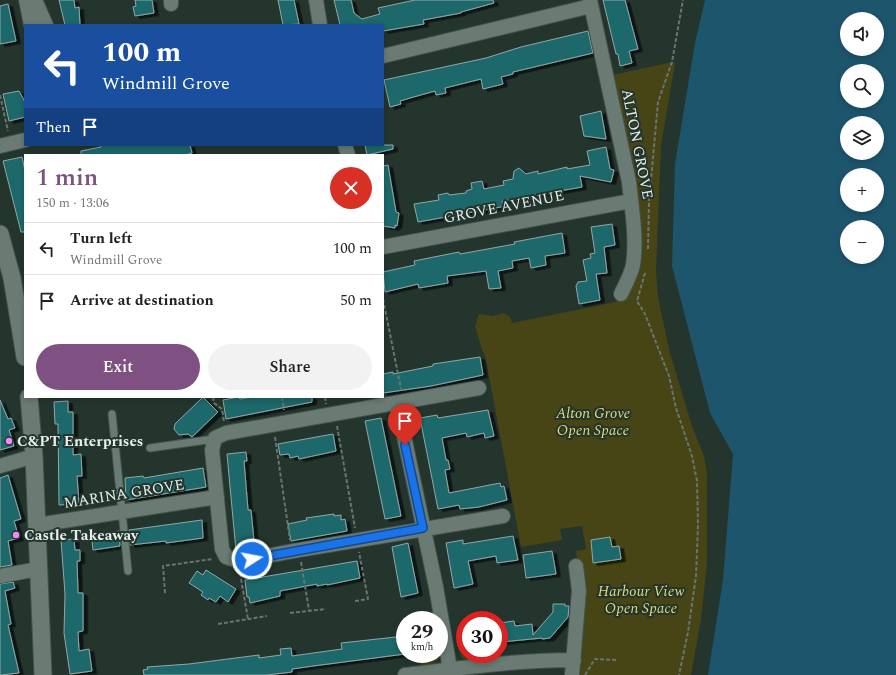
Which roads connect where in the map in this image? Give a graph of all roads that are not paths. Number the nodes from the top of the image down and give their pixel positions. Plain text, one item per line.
1 (26, 0) edge
2 (35, 0) edge
3 (316, 0) edge
4 (590, 3) edge
5 (31, 24) edge
6 (46, 24) edge
7 (320, 24) edge
8 (384, 56) edge
9 (24, 140) edge
10 (6, 145) edge
11 (631, 201) junction
12 (0, 234) edge
13 (384, 247) edge
14 (621, 294) dead end
15 (22, 316) edge
16 (24, 343) edge
17 (479, 388) dead end
18 (30, 398) edge
19 (400, 402) junction
20 (112, 414) dead end
21 (220, 436) junction
22 (150, 448) dead end
23 (34, 456) junction
24 (0, 466) edge
25 (217, 497) junction
26 (121, 512) junction
27 (503, 516) dead end
28 (37, 525) junction
29 (423, 528) junction
30 (576, 566) dead end
31 (38, 569) junction
32 (128, 571) dead end
33 (0, 576) edge
34 (574, 660) junction
35 (450, 672) edge
36 (43, 675) edge
37 (405, 675) edge
38 (572, 675) edge

1 - 5 street
2 - 6 street
3 - 7 street
4 - 8 street
4 - 11 street, ALTON GROVE
9 - 10 street
11 - 13 street, GROVE AVENUE
11 - 14 street, ALTON GROVE
12 - 15 street
15 - 16 street
17 - 19 street
18 - 23 street
19 - 21 street
19 - 29 street
20 - 26 lane
21 - 22 lane
21 - 25 street
23 - 24 street
23 - 28 street
25 - 26 street, MARINA GROVE
25 - 29 street
26 - 28 street, MARINA GROVE
26 - 32 lane
27 - 29 street
28 - 31 street
29 - 35 street
30 - 34 street
31 - 33 street
31 - 36 street
34 - 35 street
34 - 38 street
35 - 37 street

